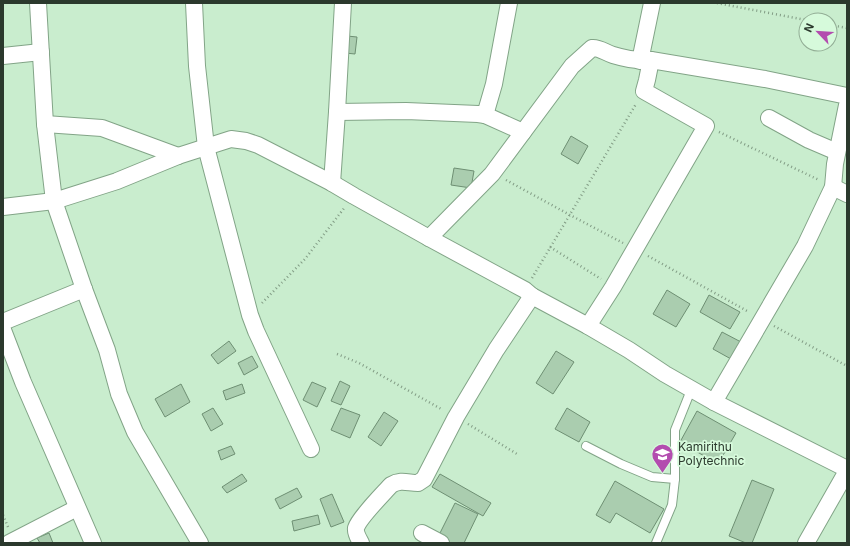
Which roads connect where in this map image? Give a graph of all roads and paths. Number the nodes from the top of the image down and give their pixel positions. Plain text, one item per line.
1 (38, 3) edge
2 (194, 3) edge
3 (343, 3) edge
4 (509, 3) edge
5 (652, 3) edge
6 (717, 3) edge
7 (798, 18) edge
8 (41, 52) junction
9 (3, 56) edge
10 (646, 61) junction
11 (644, 91) junction
12 (847, 96) edge
13 (847, 105) edge
14 (337, 112) junction
15 (485, 115) junction
16 (769, 118) dead end
17 (45, 124) junction
18 (706, 126) junction
19 (523, 132) junction
20 (206, 147) junction
21 (178, 156) junction
22 (840, 161) edge
23 (492, 174) junction
24 (332, 182) junction
25 (840, 190) edge
26 (354, 196) junction
27 (54, 201) junction
28 (3, 207) edge
29 (570, 215) junction
30 (429, 238) junction
31 (550, 247) junction
32 (635, 249) junction
33 (613, 287) junction
34 (84, 289) junction
35 (528, 293) junction
36 (250, 315) junction
37 (762, 319) junction
38 (3, 322) edge
39 (588, 326) junction
40 (3, 330) edge
41 (337, 354) dead end
42 (847, 366) edge
43 (691, 390) junction
44 (714, 402) junction
45 (456, 417) junction
46 (586, 446) dead end
47 (311, 449) dead end
48 (517, 454) dead end
49 (847, 470) edge
50 (675, 479) junction
51 (77, 508) junction
52 (422, 533) dead end
53 (9, 543) edge
54 (93, 543) edge
55 (200, 543) edge
56 (361, 543) edge
57 (441, 543) edge
58 (656, 543) edge
59 (806, 543) edge

1 - 8 street
2 - 20 street
3 - 14 street
4 - 15 street
5 - 10 street
6 - 7 path
8 - 9 street
8 - 17 street
10 - 11 street
10 - 12 street
10 - 19 street
11 - 18 street
11 - 29 path
13 - 22 street
14 - 15 street
14 - 24 street
15 - 19 street
16 - 22 street
17 - 21 street
17 - 27 street
18 - 25 path
18 - 32 street
19 - 23 street
20 - 21 street
20 - 24 street
20 - 36 street
21 - 27 street
22 - 25 street
23 - 29 path
23 - 30 street
24 - 26 street
25 - 37 street
26 - 30 street
26 - 36 path
27 - 28 street
27 - 34 street
29 - 31 path
29 - 32 path
30 - 35 street
31 - 33 path
31 - 35 path
32 - 33 street
32 - 37 path
33 - 39 street
34 - 38 street
34 - 55 street
35 - 39 street
35 - 45 street
36 - 47 street
37 - 42 path
37 - 44 street
39 - 43 street
40 - 51 street
41 - 45 path
43 - 44 street
43 - 50 lane
44 - 49 street
45 - 48 path
45 - 56 street
46 - 50 lane
49 - 59 street
50 - 58 lane
51 - 53 street
51 - 54 street
52 - 57 street

